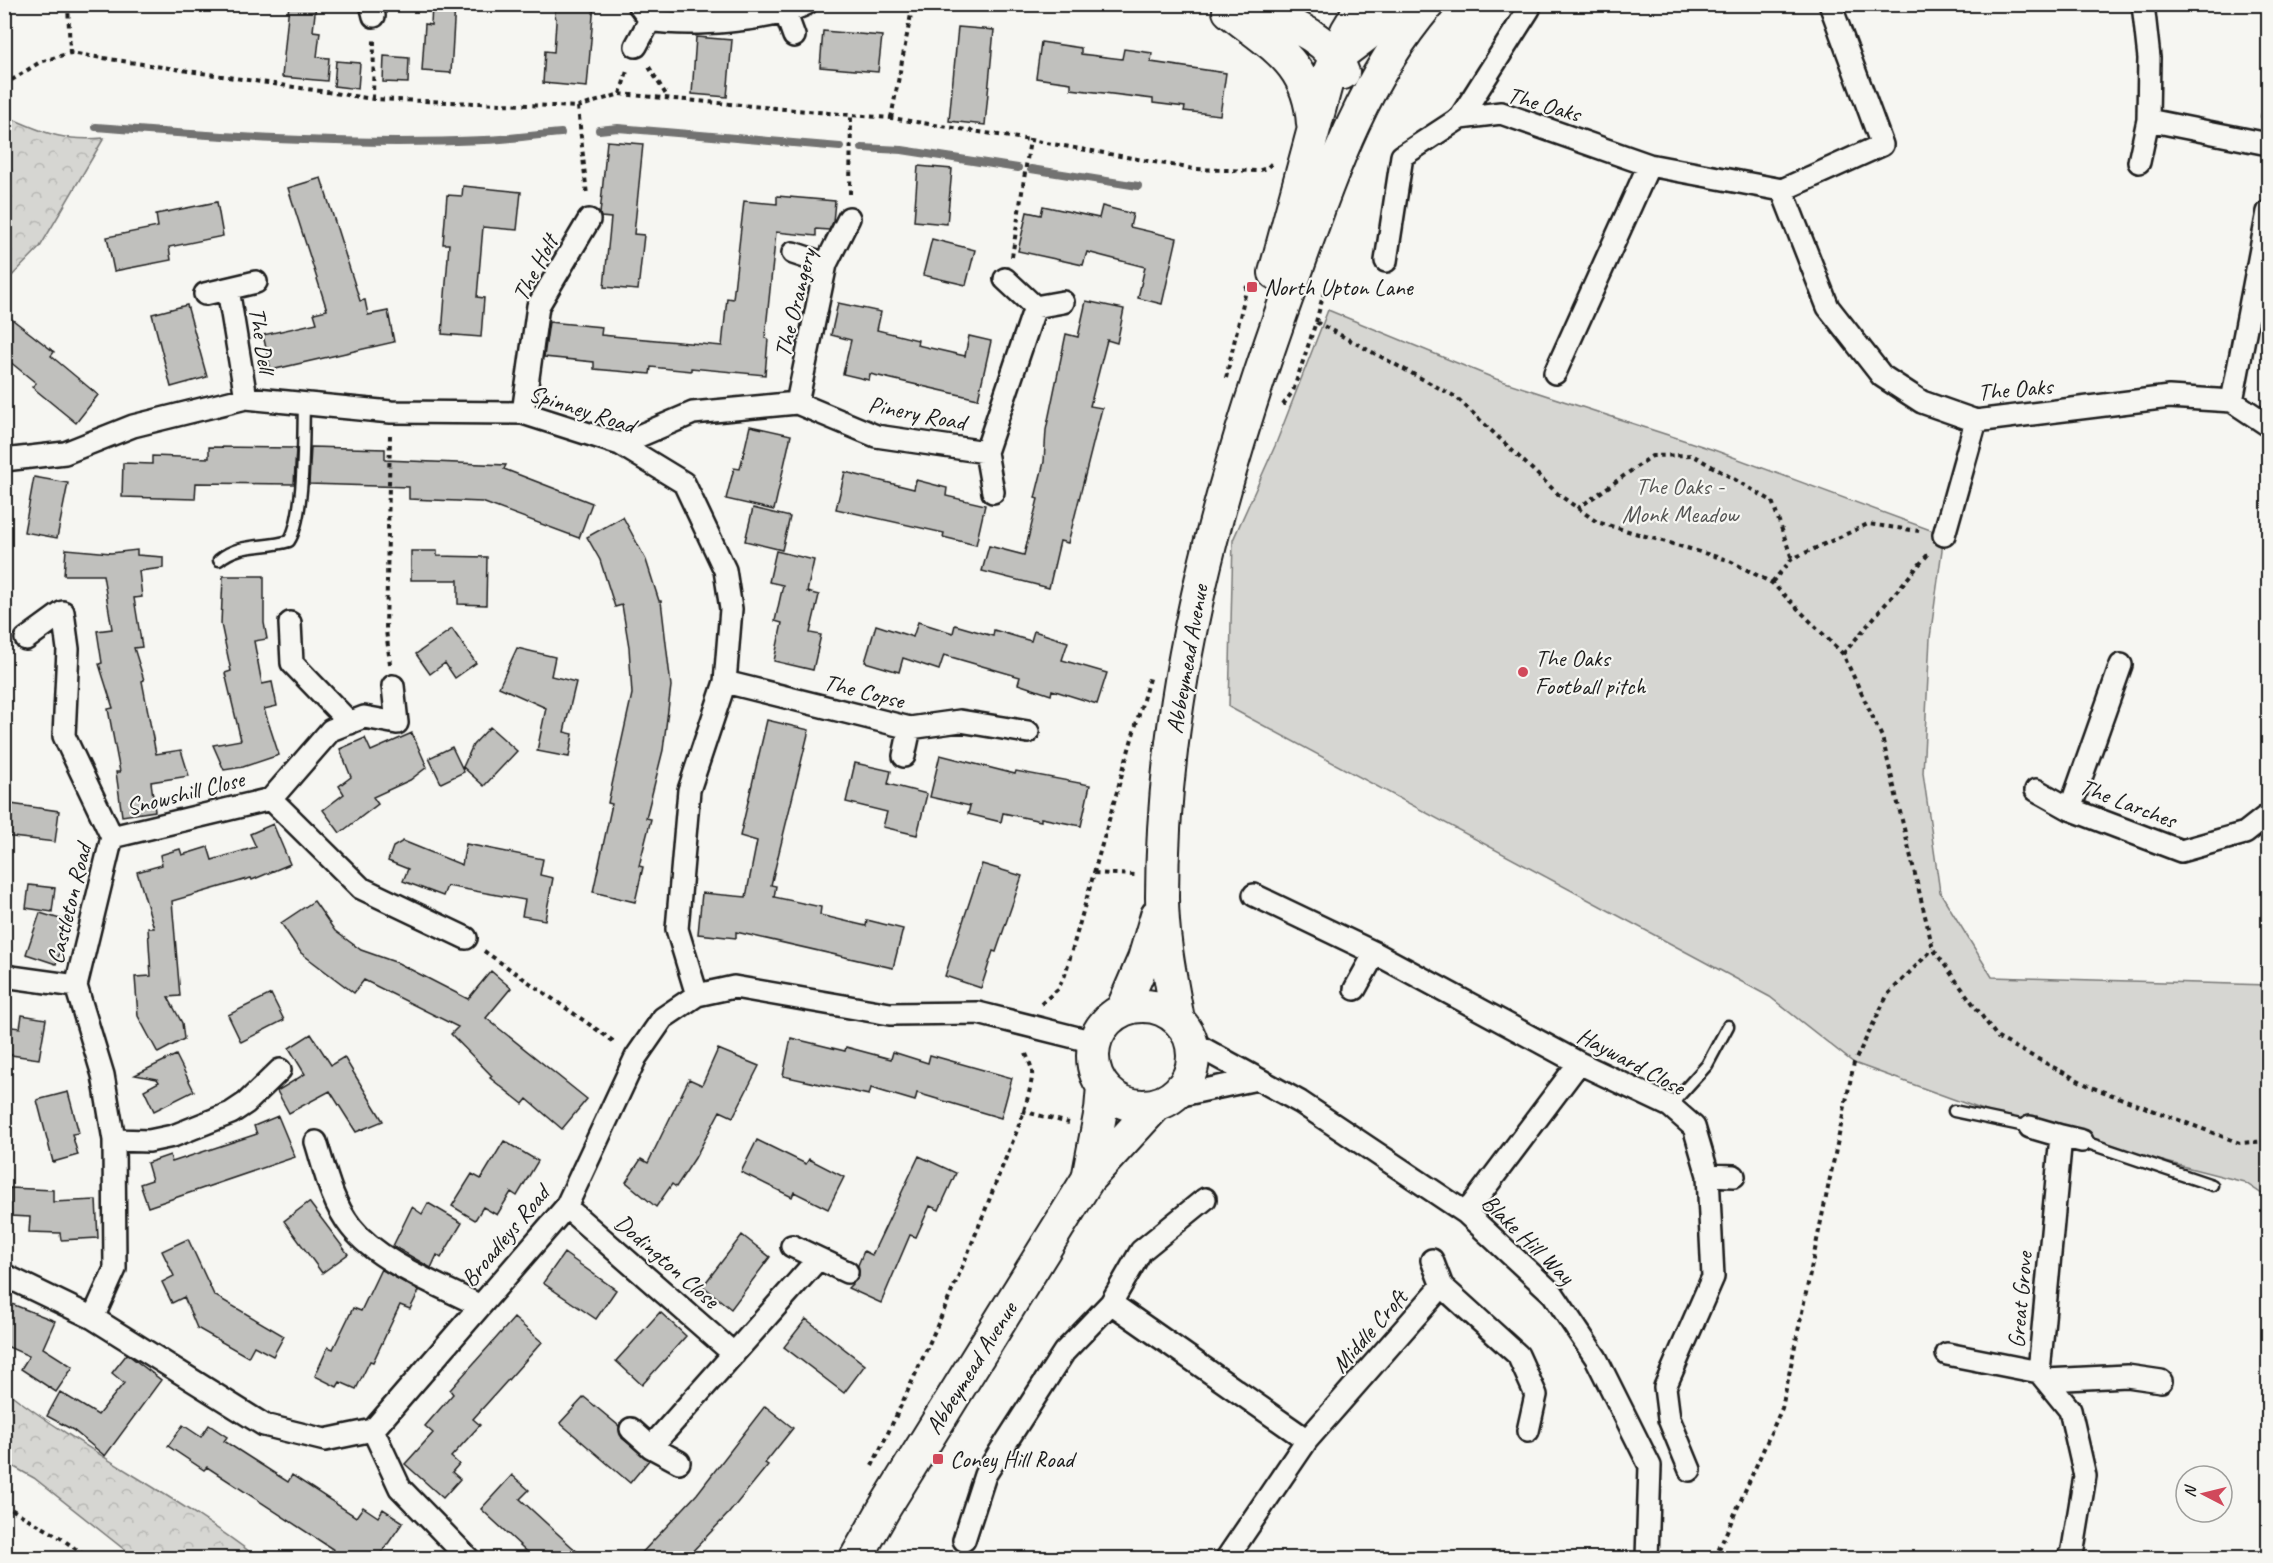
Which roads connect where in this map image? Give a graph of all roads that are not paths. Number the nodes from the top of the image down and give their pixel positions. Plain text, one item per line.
1 (806, 4) edge
2 (1221, 4) edge
3 (1243, 4) edge
4 (1394, 4) edge
5 (1428, 4) edge
6 (1830, 4) edge
7 (2143, 4) edge
8 (1363, 5) edge
9 (1529, 9) dead end
10 (644, 12) edge
11 (786, 14) junction
12 (794, 36) dead end
13 (1280, 36) junction
14 (636, 46) road end
15 (1335, 56) junction
16 (1460, 118) junction
17 (2148, 120) junction
18 (2268, 144) edge
19 (1324, 153) junction
20 (2139, 162) dead end
21 (1649, 165) junction
22 (1782, 190) junction
23 (2268, 212) edge
24 (849, 218) road end
25 (590, 220) road end
26 (793, 253) dead end
27 (1386, 261) dead end
28 (826, 264) junction
29 (1008, 272) road end
30 (256, 282) dead end
31 (228, 289) junction
32 (205, 294) dead end
33 (1063, 302) dead end
34 (1035, 307) junction
35 (1555, 373) dead end
36 (246, 398) junction
37 (2232, 401) junction
38 (797, 403) junction
39 (304, 404) junction
40 (523, 413) junction
41 (1976, 421) junction
42 (2268, 425) edge
43 (620, 444) junction
44 (986, 452) junction
45 (4, 460) edge
46 (993, 492) dead end
47 (1944, 535) road end
48 (219, 560) dead end
49 (290, 623) dead end
50 (26, 639) dead end
51 (2121, 664) dead end
52 (725, 682) junction
53 (393, 686) road end
54 (350, 723) junction
55 (910, 728) junction
56 (1028, 732) dead end
57 (904, 756) dead end
58 (2036, 790) dead end
59 (271, 799) junction
60 (2070, 809) junction
61 (2268, 814) edge
62 (112, 837) junction
63 (1162, 888) junction
64 (1254, 895) dead end
65 (466, 938) road end
66 (1375, 953) junction
67 (4, 976) edge
68 (76, 986) junction
69 (1355, 990) dead end
70 (697, 995) junction
71 (1122, 1010) junction
72 (1728, 1026) dead end
73 (1185, 1031) junction
74 (1094, 1042) junction
75 (1579, 1063) junction
76 (280, 1070) dead end
77 (1257, 1079) junction
78 (1103, 1086) junction
79 (1164, 1100) junction
80 (1670, 1106) junction
81 (1954, 1111) dead end
82 (2030, 1127) joint
83 (2061, 1136) junction
84 (114, 1140) junction
85 (2082, 1142) joint
86 (316, 1143) dead end
87 (1708, 1175) junction
88 (1734, 1176) dead end
89 (1088, 1179) junction
90 (2212, 1185) dead end
91 (1205, 1200) dead end
92 (566, 1207) junction
93 (1466, 1213) junction
94 (792, 1246) dead end
95 (818, 1259) junction
96 (1432, 1260) dead end
97 (847, 1272) dead end
98 (4, 1275) edge
99 (1442, 1286) junction
100 (1111, 1303) junction
101 (480, 1306) junction
102 (93, 1318) junction
103 (734, 1354) junction
104 (1947, 1354) dead end
105 (2043, 1376) junction
106 (2161, 1381) dead end
107 (631, 1429) dead end
108 (373, 1430) junction
109 (1528, 1431) dead end
110 (1307, 1440) junction
111 (651, 1446) junction
112 (679, 1462) dead end
113 (1690, 1470) dead end
114 (964, 1540) dead end
115 (468, 1558) edge
116 (856, 1558) edge
117 (1227, 1558) edge
118 (1647, 1558) edge
119 (2068, 1558) edge

1 - 11 street
2 - 13 street
3 - 13 street
4 - 15 street
5 - 19 street, Abbeymead Avenue
6 - 22 street
7 - 17 street
8 - 13 street
8 - 15 street
9 - 16 street
10 - 11 street
10 - 14 street
11 - 12 street
13 - 15 street
13 - 19 street, Abbeymead Avenue
15 - 19 street, Abbeymead Avenue
16 - 21 street, The Oaks
16 - 27 street, The Oaks
17 - 18 street
17 - 20 street
19 - 63 street, Abbeymead Avenue
21 - 22 street, The Oaks
21 - 35 street
22 - 41 street, The Oaks
23 - 37 street
24 - 28 street, The Orangery
25 - 40 street, The Holt
26 - 28 street
28 - 38 street, The Orangery
29 - 34 street
30 - 31 street
31 - 32 street
31 - 36 street, The Dell
33 - 34 street
34 - 44 street, Pinery Road
36 - 39 street, Spinney Road
36 - 45 street, Spinney Road
37 - 41 street, The Oaks
37 - 42 street
38 - 43 street, Pinery Road
38 - 44 street, Pinery Road
39 - 40 street, Spinney Road
39 - 48 lane
40 - 43 street, Spinney Road
41 - 47 street
43 - 52 street, Spinney Road
44 - 46 street
49 - 54 street
50 - 62 street, Castleton Road
51 - 60 street
52 - 55 street, The Copse
52 - 70 street, Spinney Road
53 - 54 street, Snowshill Close
54 - 59 street, Snowshill Close
55 - 56 street, The Copse
55 - 57 street
58 - 60 street, The Larches
59 - 62 street, Snowshill Close
59 - 65 street, Snowshill Close
60 - 61 street, The Larches
62 - 68 street, Castleton Road
63 - 71 street, Abbeymead Avenue
63 - 73 street, Abbeymead Avenue
64 - 66 street, Hayward Close
66 - 69 street
66 - 75 street, Hayward Close
67 - 68 street
68 - 84 street, Castleton Road
70 - 74 street, Broadleys Road
70 - 92 street, Broadleys Road
71 - 73 street
71 - 74 street
72 - 80 lane
73 - 77 street, Blake Hill Way
73 - 79 street
74 - 78 street
75 - 80 street, Hayward Close
75 - 93 street
76 - 84 street
77 - 79 street
77 - 93 street, Blake Hill Way
78 - 79 street
78 - 89 street, Abbeymead Avenue
79 - 89 street, Abbeymead Avenue
80 - 87 street, Hayward Close
81 - 82 lane
82 - 83 street
83 - 85 street
83 - 105 street, Great Grove
84 - 102 street, Castleton Road
85 - 90 lane
86 - 101 street
87 - 88 street
87 - 113 street, Hayward Close
89 - 116 street, Abbeymead Avenue
91 - 100 street
92 - 101 street, Broadleys Road
92 - 103 street, Dodington Close
93 - 118 street, Blake Hill Way
94 - 95 street
95 - 97 street
95 - 103 street
96 - 99 street
98 - 102 street
99 - 109 street, Middle Croft
99 - 110 street, Middle Croft
100 - 110 street
100 - 114 street
101 - 108 street, Broadleys Road
102 - 108 street
103 - 111 street
104 - 105 street
105 - 106 street
105 - 119 street, Great Grove
107 - 111 street
108 - 115 street
110 - 117 street, Middle Croft
111 - 112 street

